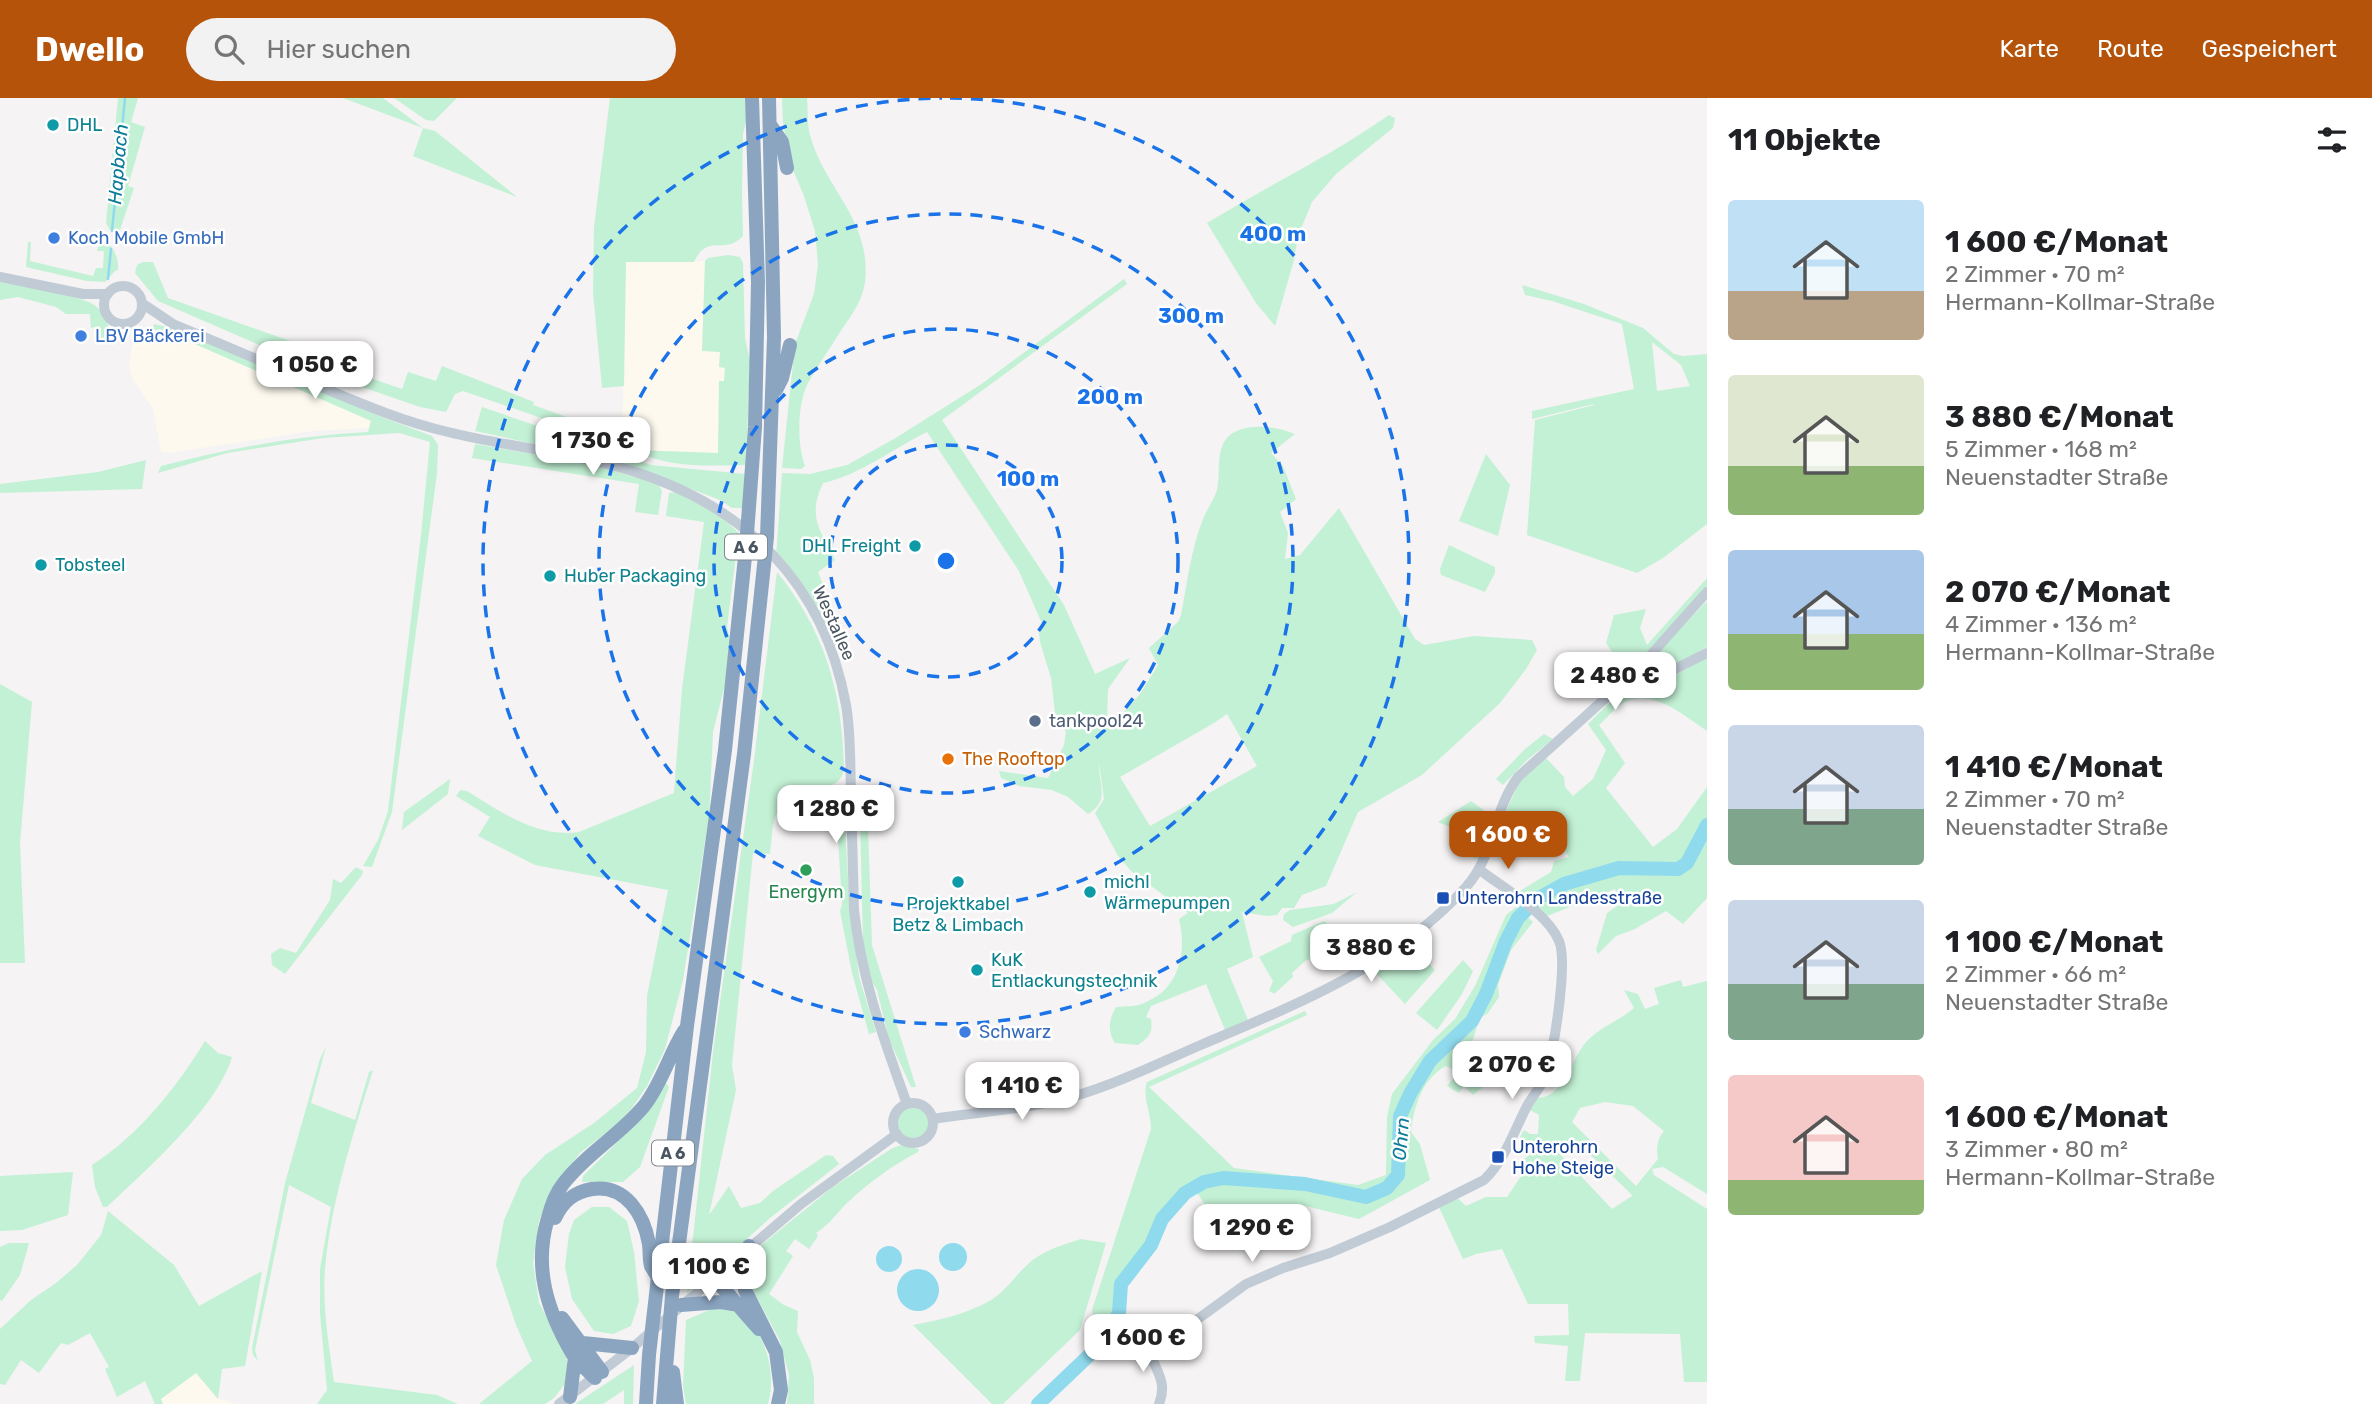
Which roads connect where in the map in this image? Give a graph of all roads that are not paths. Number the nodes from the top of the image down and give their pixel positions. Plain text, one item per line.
1 (752, 98) edge
2 (769, 98) edge
3 (771, 125) junction
4 (787, 168) dead end
5 (0, 277) edge
6 (83, 294) junction
7 (108, 294) junction
8 (143, 304) junction
9 (104, 307) junction
10 (138, 318) junction
11 (173, 324) junction
12 (790, 345) dead end
13 (772, 399) junction
14 (1707, 593) edge
15 (1707, 653) edge
16 (1639, 668) junction
17 (1480, 870) junction
18 (687, 1026) junction
19 (907, 1104) junction
20 (933, 1119) junction
21 (897, 1134) junction
22 (749, 1246) junction
23 (718, 1274) junction
24 (659, 1280) junction
25 (745, 1290) junction
26 (676, 1300) junction
27 (739, 1305) junction
28 (583, 1343) junction
29 (667, 1343) junction
30 (632, 1348) junction
31 (575, 1357) junction
32 (598, 1376) junction
33 (565, 1400) edge
34 (646, 1404) edge
35 (663, 1404) edge
36 (677, 1404) edge
37 (776, 1404) edge
38 (1159, 1404) edge

1 - 18 highway, A 6
2 - 3 highway, A 6
3 - 4 highway
3 - 13 highway, A 6
5 - 6 main road
6 - 7 main road
6 - 9 main road
7 - 8 main road
7 - 9 main road
8 - 10 main road
8 - 11 main road, Westallee
9 - 10 main road
10 - 11 main road, Westallee
11 - 19 main road, Westallee
12 - 13 highway
13 - 26 highway, A 6
14 - 16 main road
15 - 16 main road
16 - 17 main road
17 - 20 main road
17 - 38 main road
18 - 24 highway, A 6
18 - 31 highway
19 - 20 main road
19 - 21 main road
20 - 21 main road
21 - 22 main road
22 - 23 main road
22 - 25 highway
23 - 25 highway
23 - 26 main road
23 - 27 highway
24 - 28 highway
24 - 34 highway, A 6
25 - 37 highway
26 - 27 highway
26 - 29 highway, A 6
26 - 30 main road
27 - 37 highway
28 - 30 highway
28 - 32 highway
29 - 35 highway, A 6
29 - 36 highway
30 - 32 main road
31 - 32 highway
31 - 33 highway
32 - 33 main road

